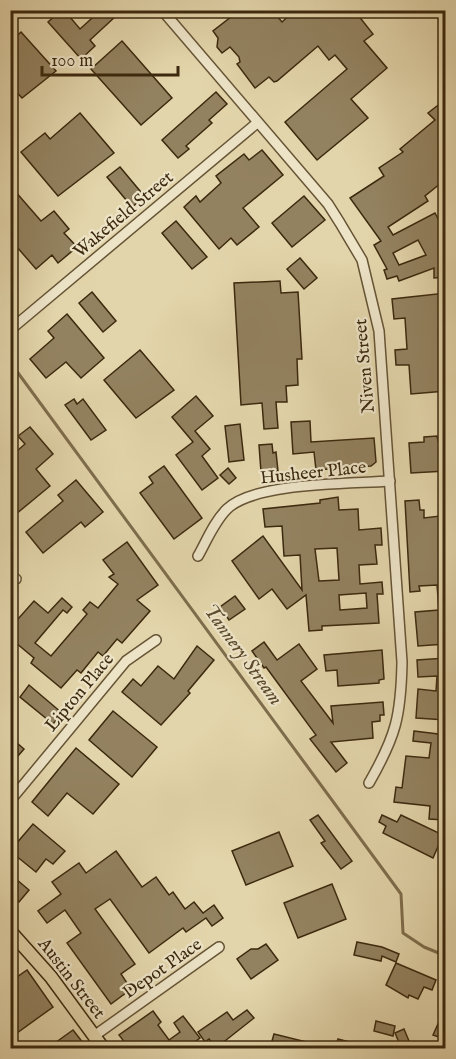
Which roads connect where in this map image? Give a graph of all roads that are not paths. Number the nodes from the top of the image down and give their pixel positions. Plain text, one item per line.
1 (162, 10) edge
2 (256, 123) junction
3 (10, 330) edge
4 (390, 481) junction
5 (198, 556) dead end
6 (156, 640) dead end
7 (369, 783) dead end
8 (10, 801) edge
9 (10, 931) edge
10 (219, 947) dead end
11 (94, 1036) junction
12 (103, 1048) edge

1 - 2 street, Niven Street
2 - 3 street, Wakefield Street
2 - 4 street, Niven Street
4 - 5 street, Husheer Place
4 - 7 street, Niven Street
6 - 8 street, Lipton Place
9 - 11 main road, Austin Street
10 - 11 street, Depot Place
11 - 12 main road, Austin Street

